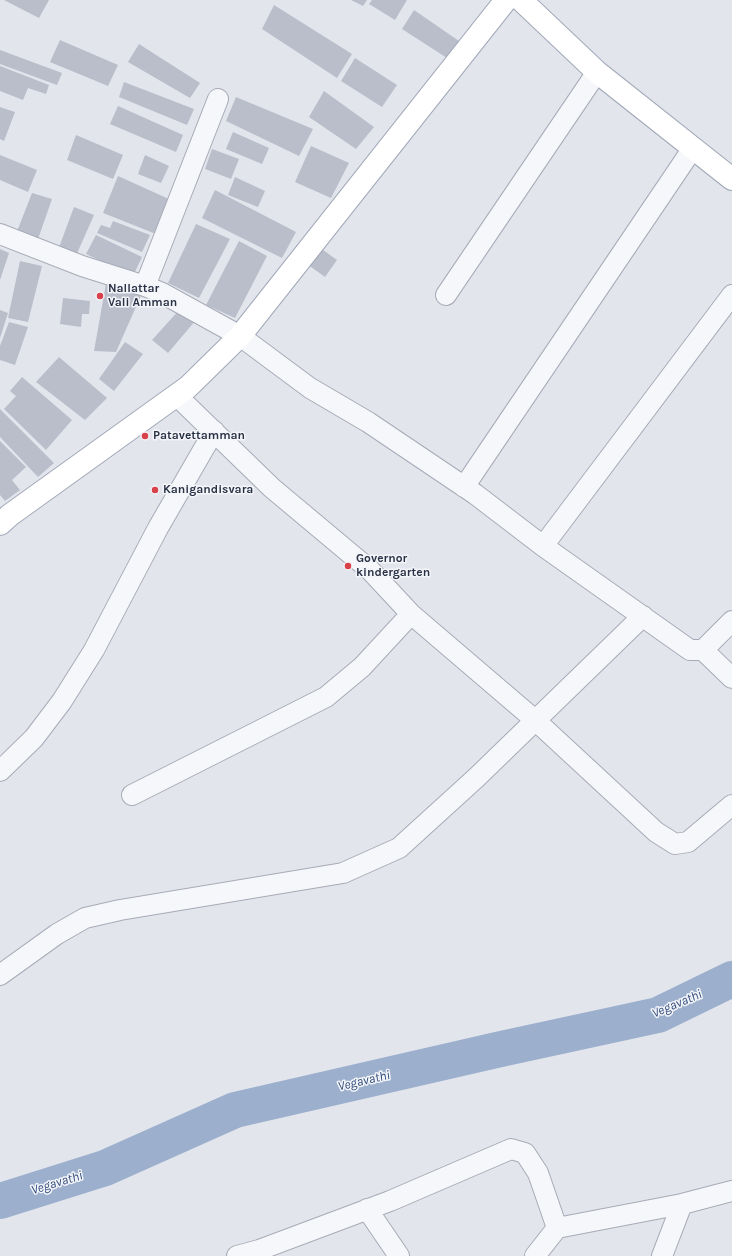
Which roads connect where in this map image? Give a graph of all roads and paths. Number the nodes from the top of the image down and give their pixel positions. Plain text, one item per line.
1 (506, 0) edge
2 (522, 0) edge
3 (597, 72) junction
4 (218, 99) dead end
5 (693, 148) junction
6 (732, 179) edge
7 (0, 234) edge
8 (145, 286) junction
9 (446, 295) dead end
10 (732, 295) edge
11 (240, 336) junction
12 (176, 395) junction
13 (214, 431) junction
14 (464, 486) junction
15 (0, 524) edge
16 (543, 546) junction
17 (411, 614) junction
18 (643, 616) junction
19 (732, 621) edge
20 (703, 650) junction
21 (732, 678) edge
22 (535, 720) junction
23 (0, 771) edge
24 (132, 794) dead end
25 (732, 805) edge
26 (0, 975) edge
27 (732, 1191) edge
28 (682, 1204) junction
29 (367, 1209) junction
30 (557, 1228) junction
31 (237, 1256) edge
32 (399, 1256) edge
33 (535, 1256) edge
34 (662, 1256) edge

1 - 11 main road
2 - 3 main road
3 - 5 main road
3 - 9 street
4 - 8 street
5 - 6 main road
5 - 14 street
7 - 8 street
8 - 11 street
10 - 16 street
11 - 12 main road
11 - 14 street
12 - 13 street
12 - 15 main road
13 - 17 street
13 - 23 street
14 - 16 street
16 - 18 street
17 - 22 street
17 - 24 street
18 - 20 street
18 - 22 street
19 - 20 street
20 - 21 street
22 - 25 street
22 - 26 street
27 - 28 street
28 - 30 street
28 - 34 street
29 - 30 street
29 - 31 street
29 - 32 street
30 - 33 street

